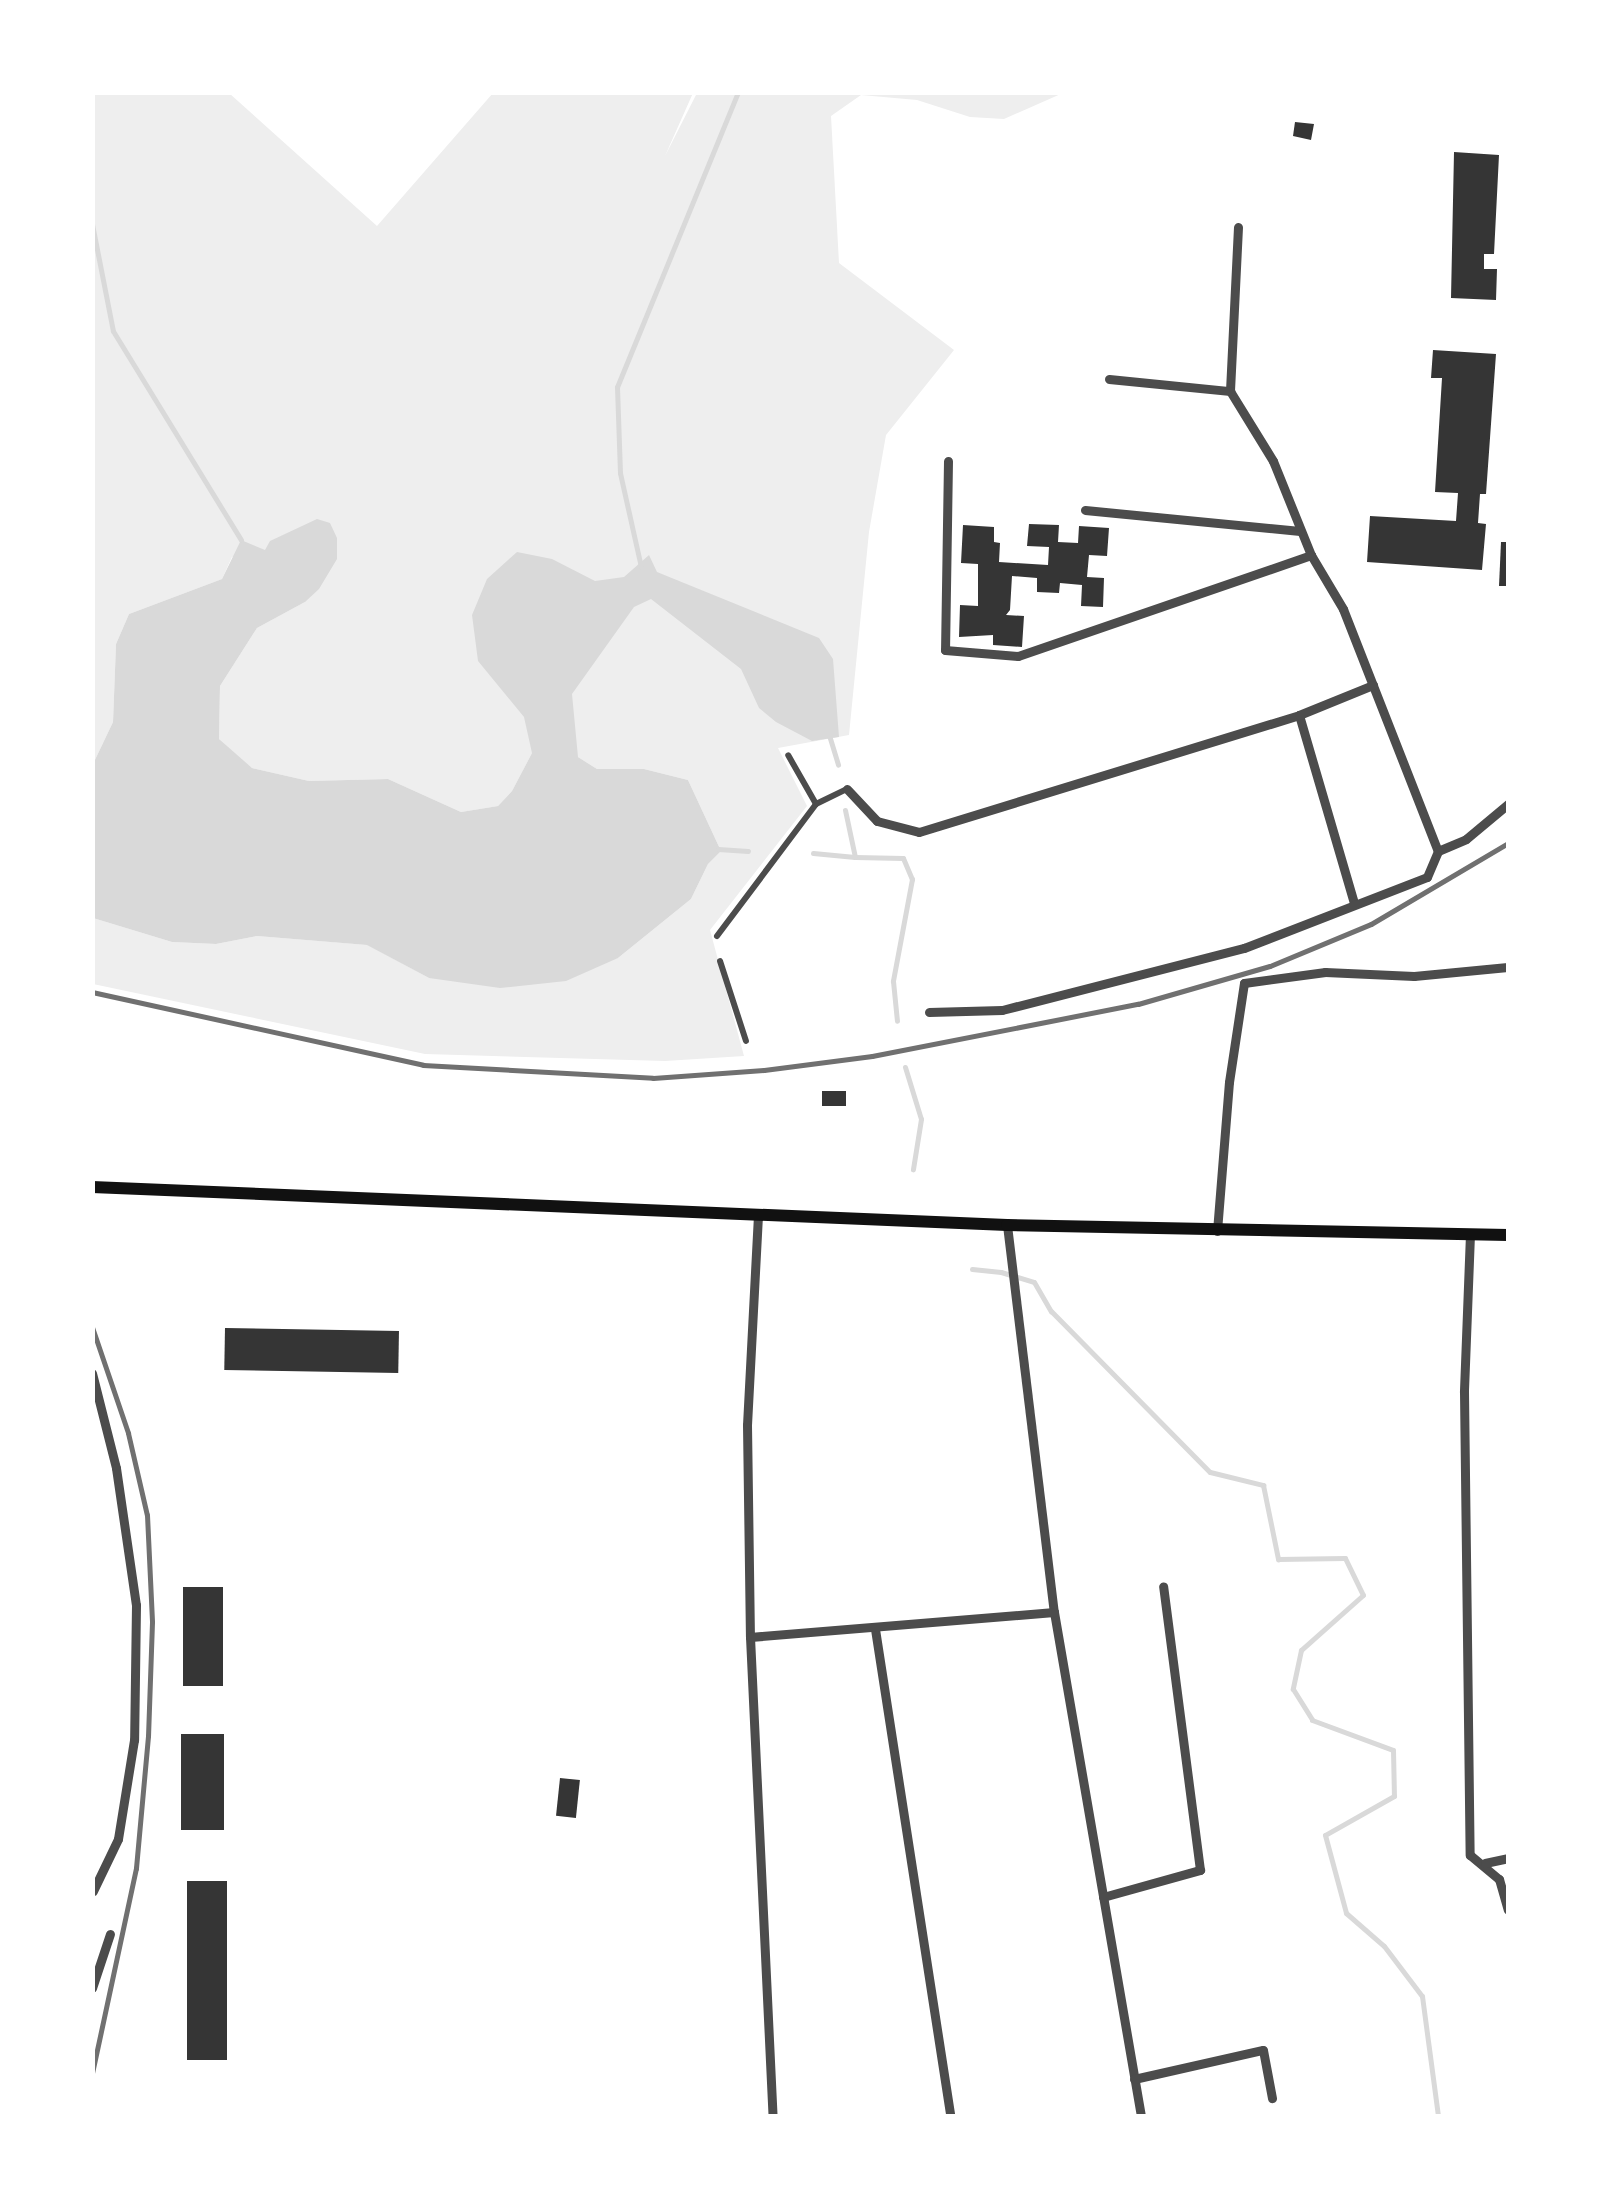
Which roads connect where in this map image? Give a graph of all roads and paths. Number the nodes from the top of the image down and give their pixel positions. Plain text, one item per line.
1 (1238, 226) dead end
2 (1109, 379) dead end
3 (1230, 391) junction
4 (948, 461) dead end
5 (1084, 510) dead end
6 (1300, 531) junction
7 (1311, 555) junction
8 (1374, 685) junction
9 (1299, 714) junction
10 (788, 755) dead end
11 (847, 790) joint
12 (816, 804) junction
13 (1508, 804) edge
14 (1438, 851) junction
15 (1354, 903) junction
16 (718, 936) dead end
17 (720, 961) dead end
18 (1508, 967) edge
19 (929, 1012) dead end
20 (746, 1041) dead end
21 (92, 1187) edge
22 (758, 1215) junction
23 (1007, 1225) junction
24 (1217, 1232) junction
25 (1470, 1234) junction
26 (1508, 1236) edge
27 (92, 1373) edge
28 (1163, 1586) dead end
29 (1054, 1612) junction
30 (875, 1629) junction
31 (750, 1637) junction
32 (1508, 1858) edge
33 (1484, 1863) junction
34 (93, 1890) edge
35 (1103, 1896) junction
36 (1508, 1910) edge
37 (110, 1934) dead end
38 (92, 1988) edge
39 (1134, 2079) junction
40 (1272, 2098) dead end
41 (773, 2116) edge
42 (950, 2116) edge
43 (1142, 2116) edge

1 - 3 street
2 - 3 street
3 - 6 street
4 - 7 street
5 - 6 street
6 - 7 street
7 - 8 street
8 - 9 street
8 - 14 street
9 - 11 street
9 - 15 street
10 - 12 street
11 - 12 street
12 - 16 street
13 - 14 street
14 - 15 street
15 - 19 street
17 - 20 street
18 - 24 street
21 - 22 main road
22 - 23 main road
22 - 31 street
23 - 24 main road
23 - 29 street
24 - 25 main road
25 - 26 main road
25 - 33 street
27 - 34 street
28 - 35 street
29 - 30 street
29 - 35 street
30 - 31 street
30 - 42 street
31 - 41 street
32 - 33 street
33 - 36 street
35 - 39 street
37 - 38 street
39 - 40 street
39 - 43 street

